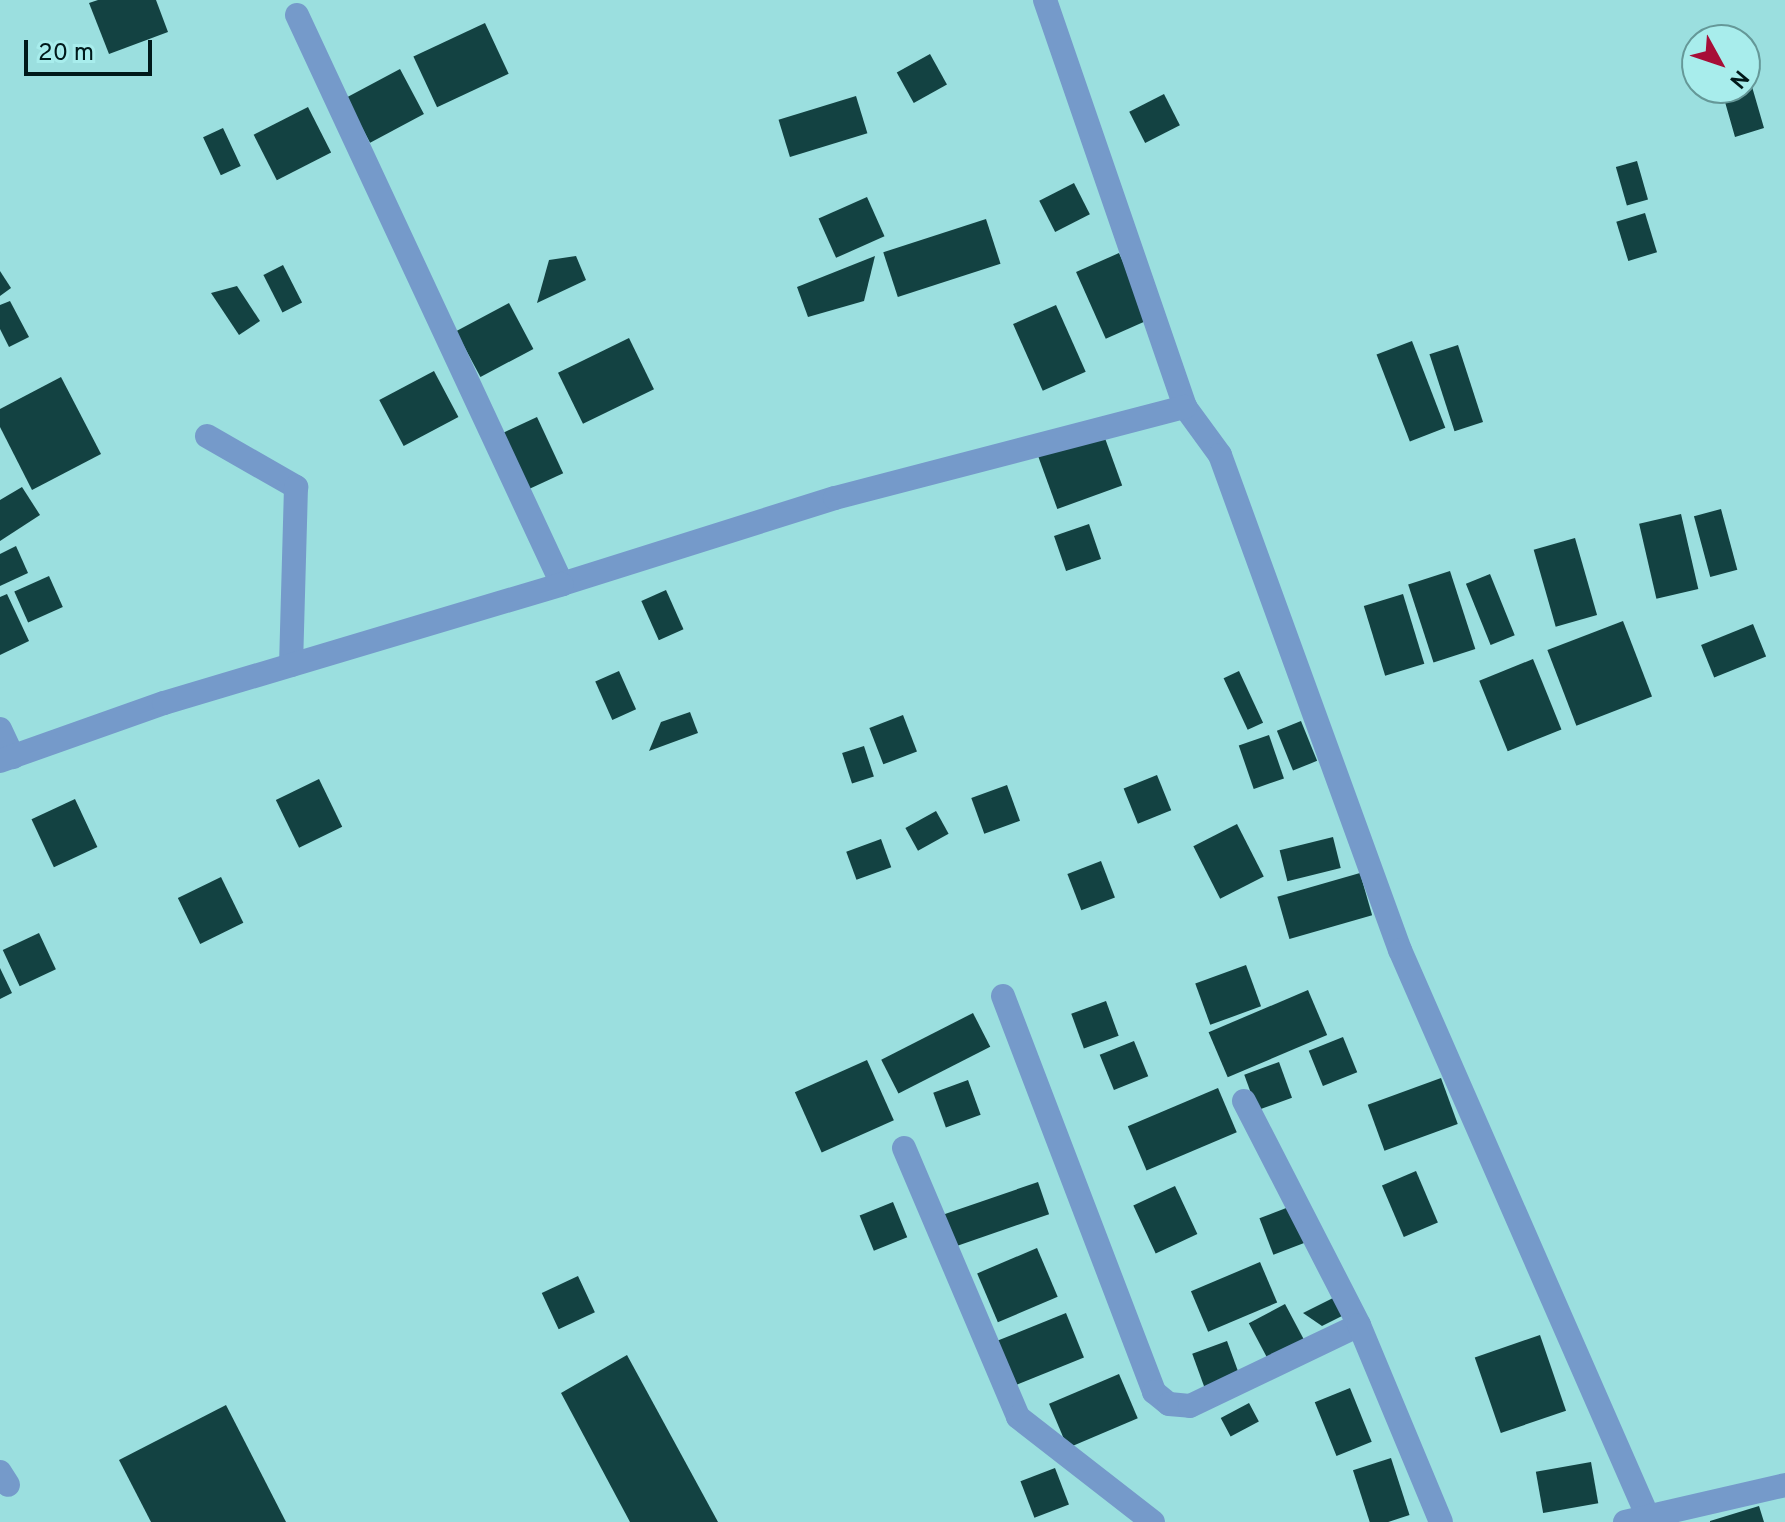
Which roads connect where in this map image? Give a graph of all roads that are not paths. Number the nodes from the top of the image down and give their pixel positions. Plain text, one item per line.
1 (1045, 0) edge
2 (297, 15) dead end
3 (1185, 407) junction
4 (207, 436) dead end
5 (562, 584) junction
6 (291, 665) junction
7 (0, 729) edge
8 (6, 759) edge
9 (1003, 996) dead end
10 (1244, 1101) dead end
11 (904, 1148) dead end
12 (1359, 1325) junction
13 (1785, 1485) edge
14 (1637, 1520) edge
15 (1153, 1522) edge
16 (1441, 1522) edge

1 - 3 street
2 - 5 street
3 - 5 street
3 - 14 street
4 - 6 street
5 - 6 street
6 - 8 street
7 - 8 street
9 - 12 street
10 - 12 street
11 - 15 street
12 - 16 street
13 - 14 street

